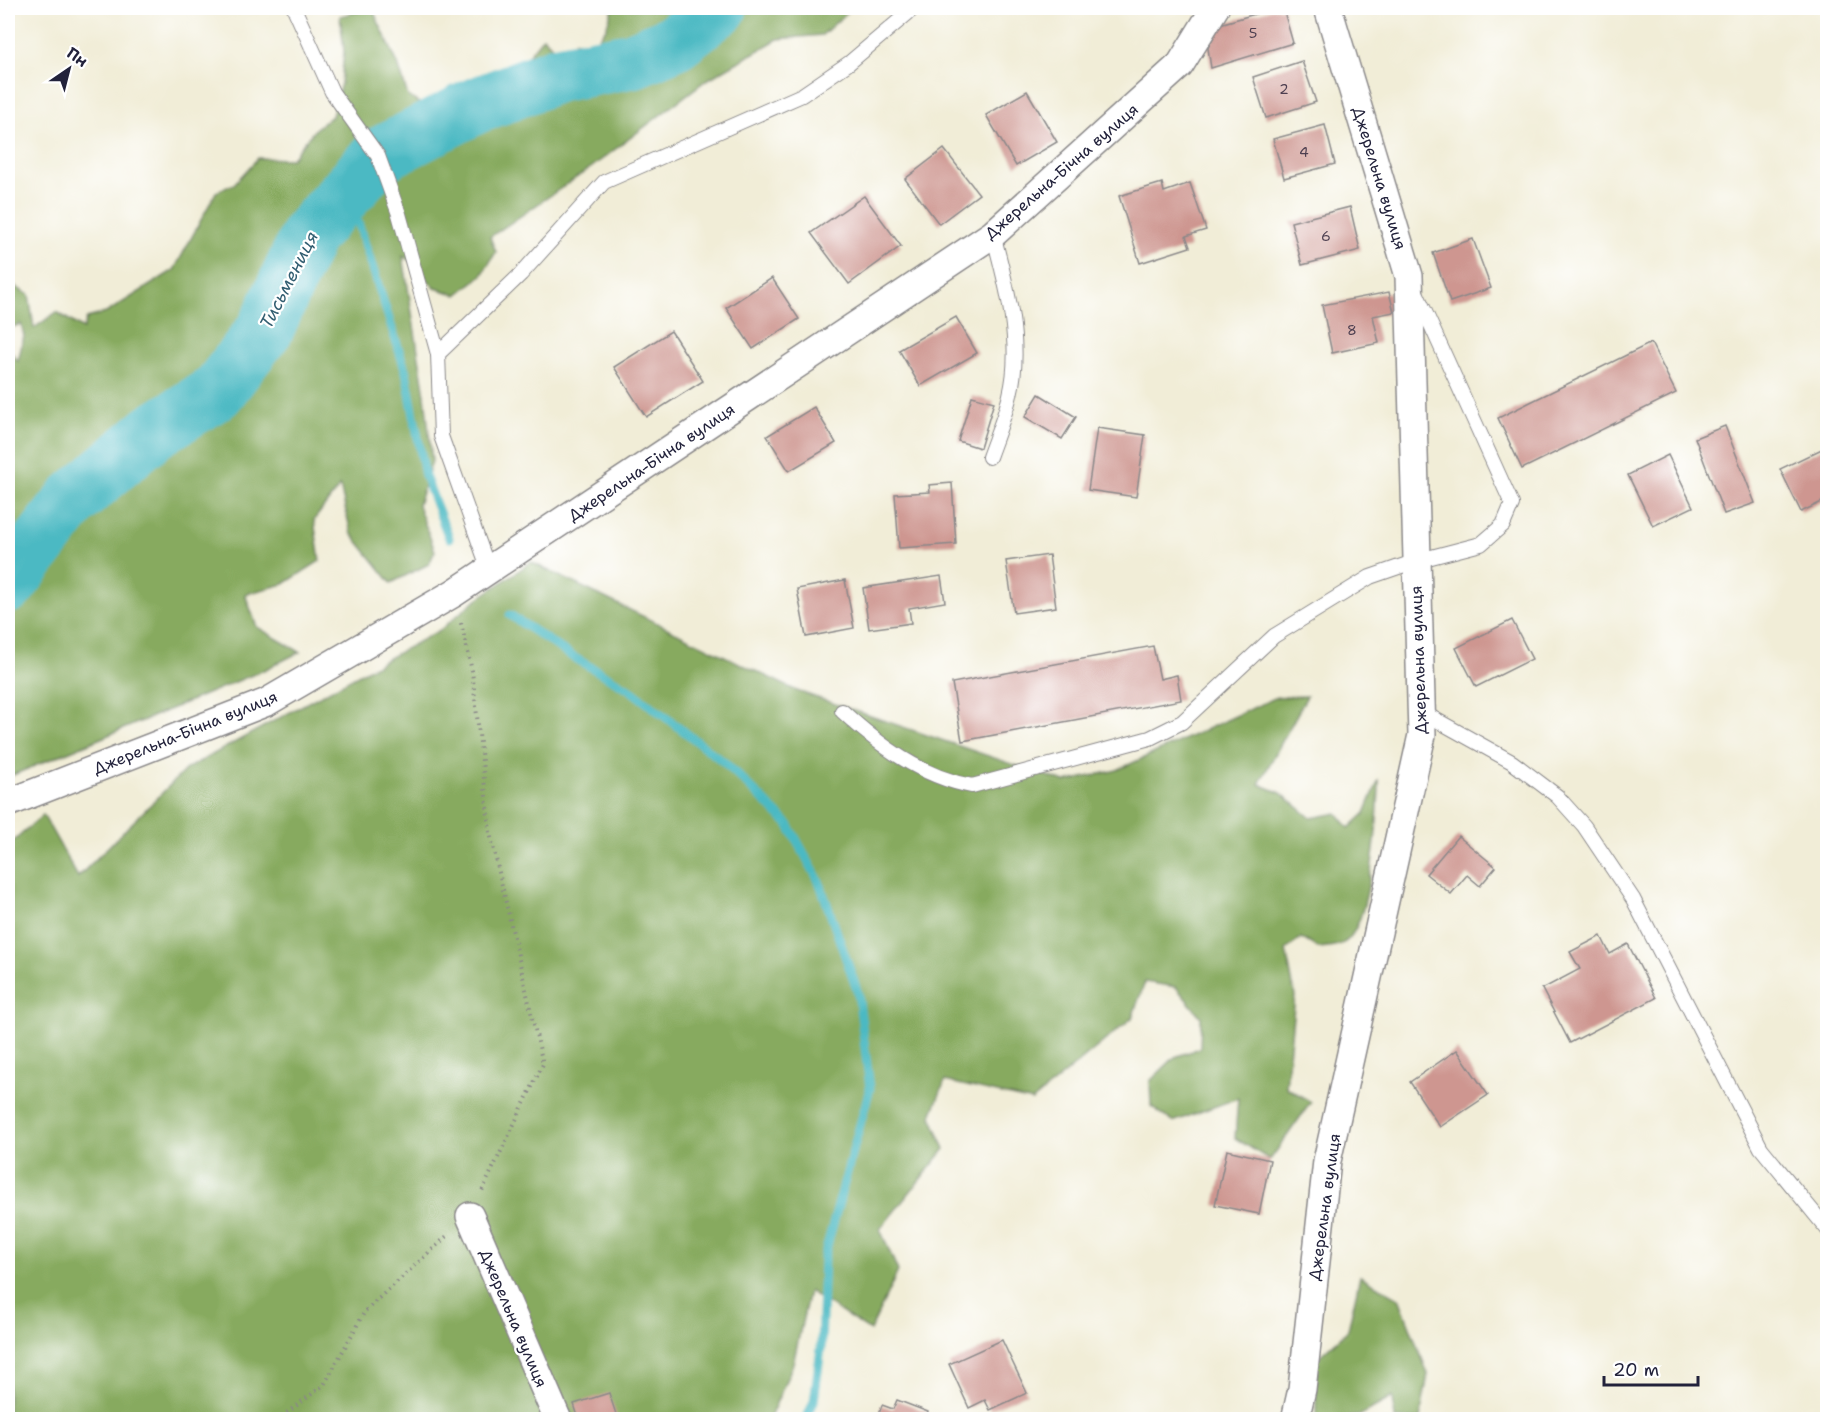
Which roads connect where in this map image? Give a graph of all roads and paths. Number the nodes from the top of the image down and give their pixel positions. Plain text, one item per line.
1 (294, 8) edge
2 (914, 8) edge
3 (1215, 8) edge
4 (1328, 8) edge
5 (993, 234) junction
6 (1409, 276) junction
7 (438, 354) junction
8 (989, 457) dead end
9 (1416, 561) junction
10 (489, 570) junction
11 (454, 593) junction
12 (842, 711) dead end
13 (1422, 712) junction
14 (8, 803) edge
15 (470, 1216) junction
16 (1827, 1230) edge
17 (277, 1419) edge
18 (558, 1419) edge
19 (1295, 1419) edge

1 - 7 lane
2 - 7 lane
3 - 5 street, Джерельна-Бічна вулиця
4 - 6 street, Джерельна вулиця
5 - 8 lane
5 - 10 street, Джерельна-Бічна вулиця
6 - 9 street, Джерельна вулиця
6 - 9 lane
7 - 10 lane
9 - 12 lane
9 - 13 street, Джерельна вулиця
10 - 11 street, Джерельна-Бічна вулиця
11 - 14 street, Джерельна-Бічна вулиця
11 - 15 path
13 - 16 lane
13 - 19 street, Джерельна вулиця
15 - 17 path
15 - 18 street, Джерельна вулиця

